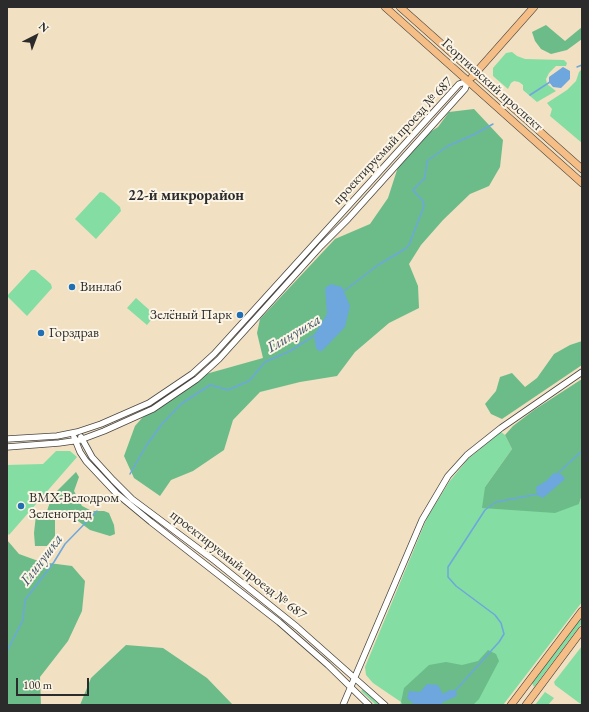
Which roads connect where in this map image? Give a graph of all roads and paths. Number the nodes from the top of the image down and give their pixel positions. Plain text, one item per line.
1 (385, 7) edge
2 (400, 7) edge
3 (534, 7) edge
4 (475, 74) junction
5 (468, 81) junction
6 (582, 169) edge
7 (582, 183) edge
8 (582, 372) edge
9 (76, 432) junction
10 (83, 438) junction
11 (7, 439) edge
12 (74, 440) junction
13 (7, 447) edge
14 (582, 611) edge
15 (582, 630) edge
16 (354, 678) junction
17 (350, 688) junction
18 (343, 705) edge
19 (369, 705) edge
20 (385, 705) edge
21 (511, 705) edge
22 (526, 705) edge

1 - 5 main road, Георгиевский проспект
2 - 4 main road, Георгиевский проспект
3 - 4 main road
4 - 5 main road
4 - 6 main road, Георгиевский проспект
5 - 7 main road, Георгиевский проспект
5 - 9 street, проектируемый проезд № 687
5 - 10 street, проектируемый проезд № 687
8 - 16 street
9 - 10 street, проектируемый проезд № 687
9 - 11 street, проектируемый проезд № 687
9 - 12 street, проектируемый проезд № 687
10 - 12 street, проектируемый проезд № 687
10 - 16 street, проектируемый проезд № 687
12 - 13 street, проектируемый проезд № 687
12 - 17 street, проектируемый проезд № 687
14 - 21 main road
15 - 22 main road
16 - 17 street
16 - 20 street, проектируемый проезд № 687
17 - 18 street
17 - 19 street, проектируемый проезд № 687

